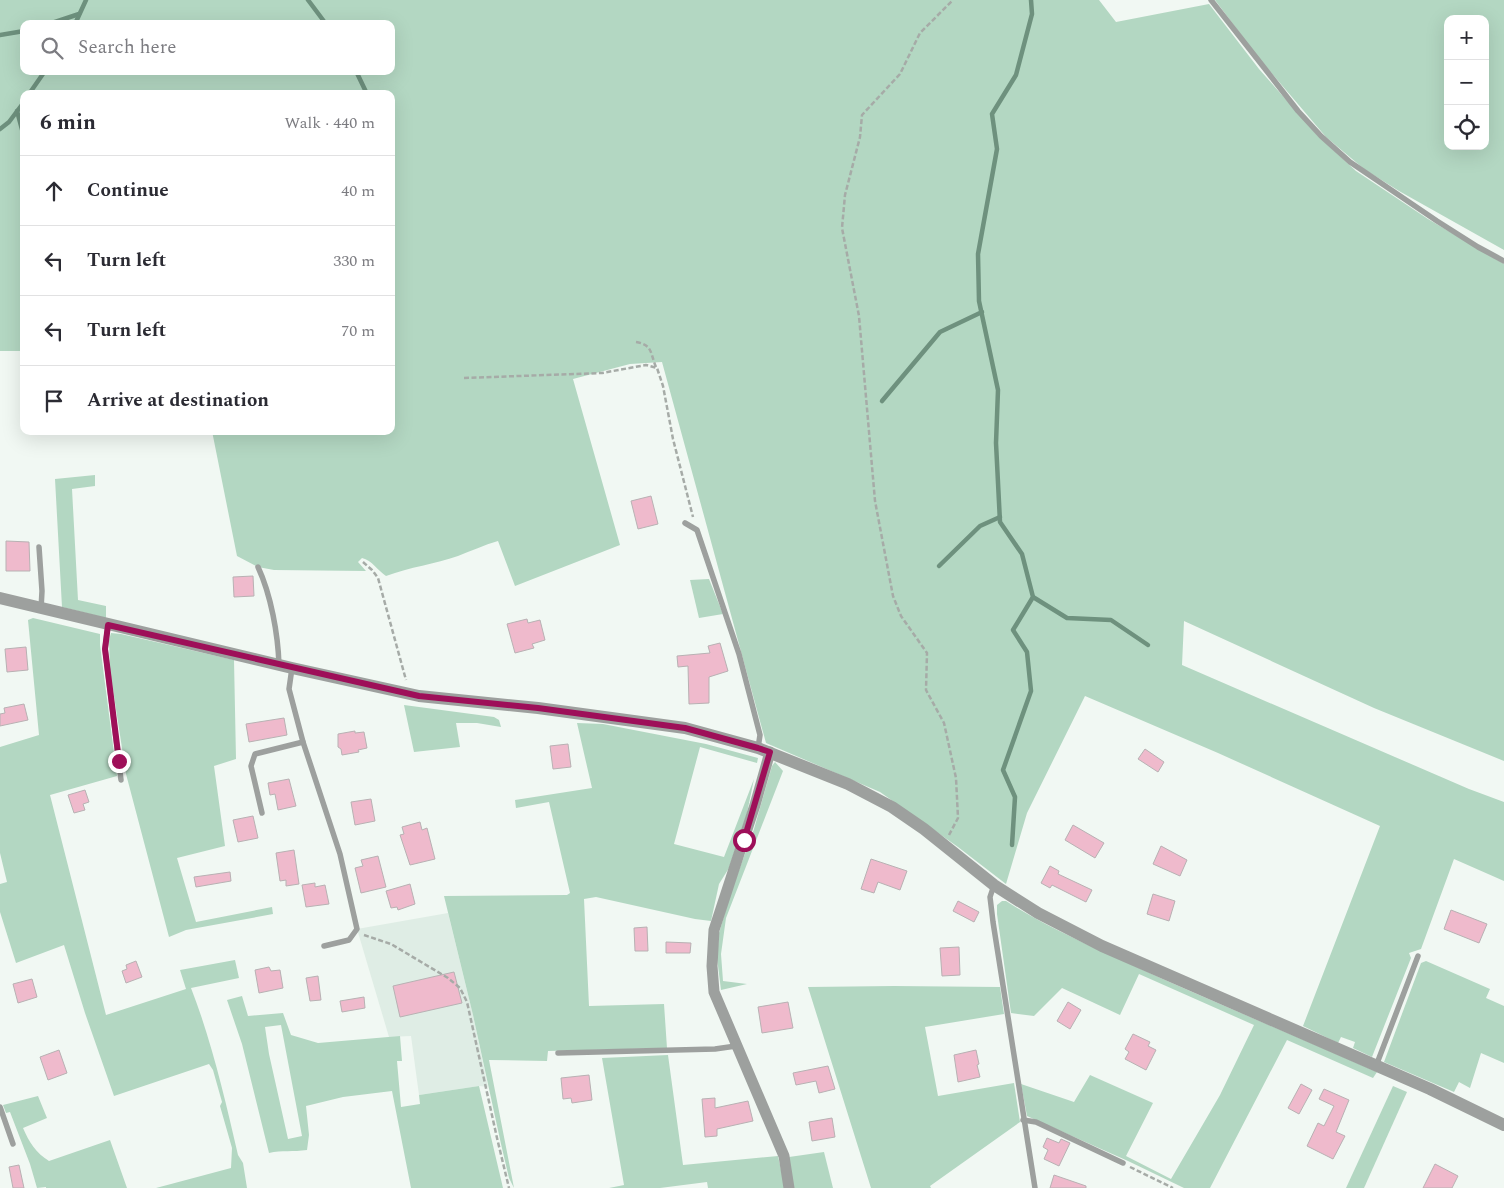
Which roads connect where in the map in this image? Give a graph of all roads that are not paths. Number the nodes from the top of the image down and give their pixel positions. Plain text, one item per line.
1 (1211, 0) edge
2 (1504, 261) edge
3 (685, 523) dead end
4 (39, 547) dead end
5 (258, 567) dead end
6 (0, 598) edge
7 (41, 609) junction
8 (108, 625) junction
9 (279, 665) junction
10 (292, 668) junction
11 (303, 742) junction
12 (764, 750) junction
13 (121, 780) dead end
14 (262, 813) dead end
15 (994, 885) junction
16 (324, 946) dead end
17 (1418, 956) dead end
18 (736, 1046) junction
19 (558, 1053) dead end
20 (1376, 1066) junction
21 (0, 1107) edge
22 (1023, 1120) junction
23 (1504, 1125) edge
24 (12, 1144) dead end
25 (1123, 1164) road end
26 (789, 1188) edge
27 (1035, 1188) edge

1 - 2 lane
3 - 12 lane
4 - 7 lane
5 - 9 lane
6 - 7 street
7 - 8 street
8 - 9 street
8 - 13 lane
9 - 10 street
10 - 11 lane
10 - 12 street
11 - 14 lane
11 - 16 lane
12 - 15 street
12 - 18 street
15 - 20 street
15 - 22 lane
17 - 20 lane
18 - 19 lane
18 - 26 street
20 - 23 street
21 - 24 lane
22 - 25 lane
22 - 27 lane

